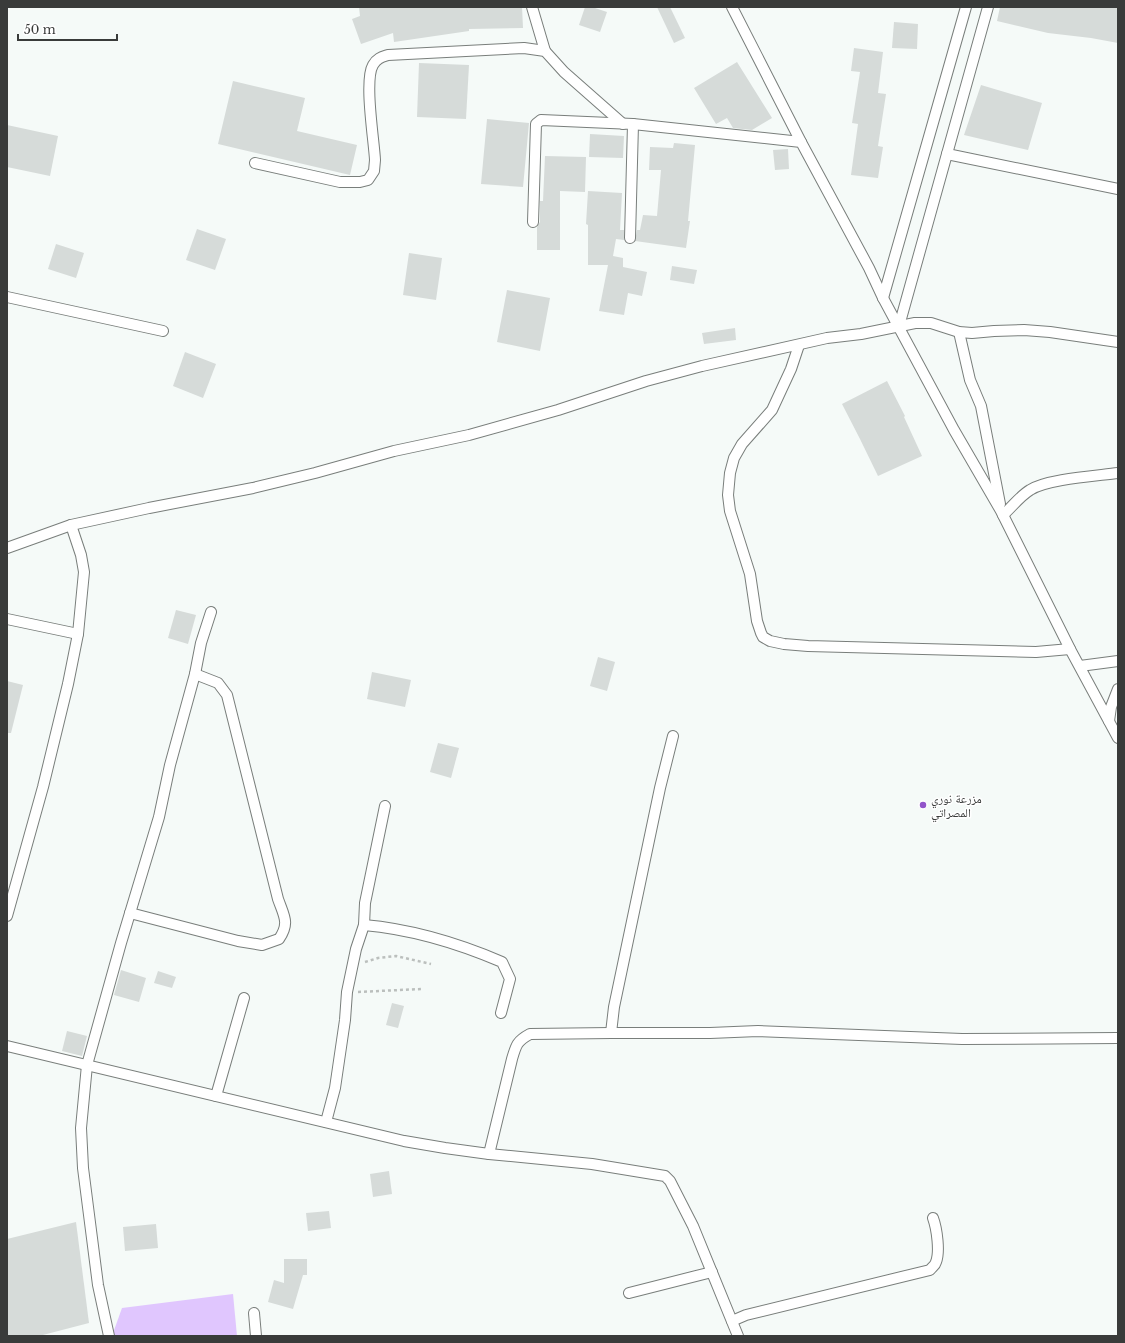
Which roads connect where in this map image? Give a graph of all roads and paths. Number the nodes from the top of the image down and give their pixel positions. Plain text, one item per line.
1 (532, 7) edge
2 (732, 7) edge
3 (966, 7) edge
4 (988, 7) edge
5 (545, 51) junction
6 (628, 124) junction
7 (801, 142) junction
8 (947, 154) junction
9 (255, 163) dead end
10 (1118, 189) edge
11 (532, 222) dead end
12 (630, 238) dead end
13 (7, 297) edge
14 (884, 298) junction
15 (899, 326) junction
16 (163, 331) dead end
17 (959, 332) junction
18 (1118, 342) edge
19 (799, 345) junction
20 (1118, 473) edge
21 (1002, 513) junction
22 (71, 525) junction
23 (7, 548) edge
24 (211, 612) dead end
25 (7, 618) edge
26 (78, 634) junction
27 (1070, 649) junction
28 (1118, 661) edge
29 (1080, 666) junction
30 (195, 674) junction
31 (1118, 690) edge
32 (1109, 721) junction
33 (673, 736) dead end
34 (1118, 738) edge
35 (385, 806) dead end
36 (11, 890) edge
37 (130, 913) junction
38 (7, 916) edge
39 (364, 925) junction
40 (431, 964) dead end
41 (353, 966) junction
42 (421, 988) dead end
43 (347, 992) junction
44 (244, 998) dead end
45 (501, 1013) dead end
46 (611, 1033) junction
47 (1118, 1038) edge
48 (7, 1046) edge
49 (87, 1066) junction
50 (216, 1096) junction
51 (326, 1122) junction
52 (489, 1154) junction
53 (933, 1218) dead end
54 (712, 1272) junction
55 (629, 1293) dead end
56 (254, 1313) dead end
57 (732, 1321) junction
58 (109, 1336) edge
59 (256, 1336) edge
60 (738, 1336) edge

1 - 5 street
2 - 7 street
3 - 14 street
4 - 8 street
5 - 6 street
5 - 9 street
6 - 7 street
6 - 11 street
6 - 12 street
7 - 14 street
8 - 10 street
8 - 15 street
13 - 16 street
14 - 15 street
15 - 17 street
15 - 19 street
15 - 21 street
17 - 18 street
17 - 21 street
19 - 22 street
19 - 27 street
20 - 21 street
21 - 27 street
22 - 23 street
22 - 26 street
24 - 30 street
25 - 26 street
26 - 36 street
27 - 29 street
28 - 29 street
29 - 32 street
30 - 37 street
30 - 37 street
31 - 32 street
32 - 34 street
33 - 46 street
35 - 39 street
36 - 38 street
37 - 49 street
39 - 41 street
39 - 45 street
40 - 41 path
41 - 43 street
42 - 43 path
43 - 51 street
44 - 50 street
46 - 47 street
46 - 52 street
48 - 49 street
49 - 50 street
49 - 58 street
50 - 51 street
51 - 52 street
52 - 54 street
53 - 57 street
54 - 55 street
54 - 57 street
56 - 59 street
57 - 60 street

